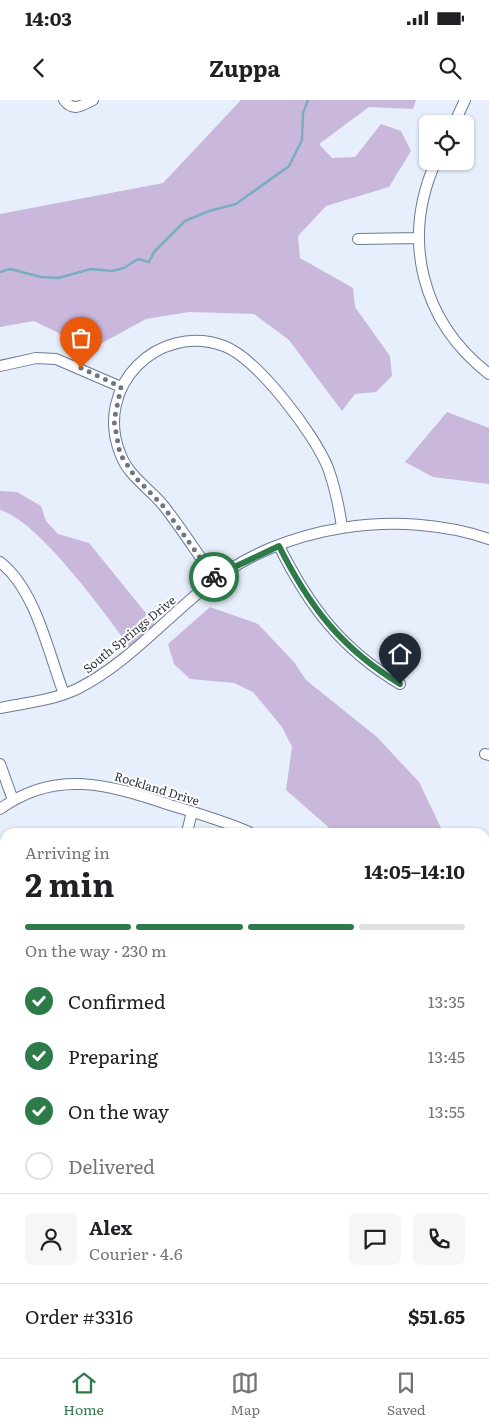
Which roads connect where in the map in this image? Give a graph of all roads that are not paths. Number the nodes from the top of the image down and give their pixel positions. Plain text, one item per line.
1 (64, 100) edge
2 (93, 100) edge
3 (465, 100) edge
4 (458, 115) edge
5 (433, 170) edge
6 (418, 238) junction
7 (358, 239) dead end
8 (0, 366) edge
9 (489, 374) edge
10 (121, 387) junction
11 (342, 527) junction
12 (489, 539) edge
13 (279, 546) junction
14 (0, 562) edge
15 (216, 579) junction
16 (400, 684) dead end
17 (64, 694) junction
18 (0, 708) edge
19 (0, 764) edge
20 (13, 800) junction
21 (0, 809) edge
22 (192, 812) junction
23 (189, 828) edge
24 (238, 828) edge

1 - 2 street
3 - 4 street
5 - 6 street
6 - 7 street
6 - 9 street
8 - 10 street
10 - 11 street
10 - 15 street
11 - 12 street, South Springs Drive
11 - 13 street, South Springs Drive
13 - 15 street, South Springs Drive
13 - 16 street
14 - 17 street
15 - 17 street, South Springs Drive
17 - 18 street, South Springs Drive
19 - 20 street
20 - 21 street, Rockland Drive
20 - 22 street, Rockland Drive
22 - 23 street
22 - 24 street, Rockland Drive

